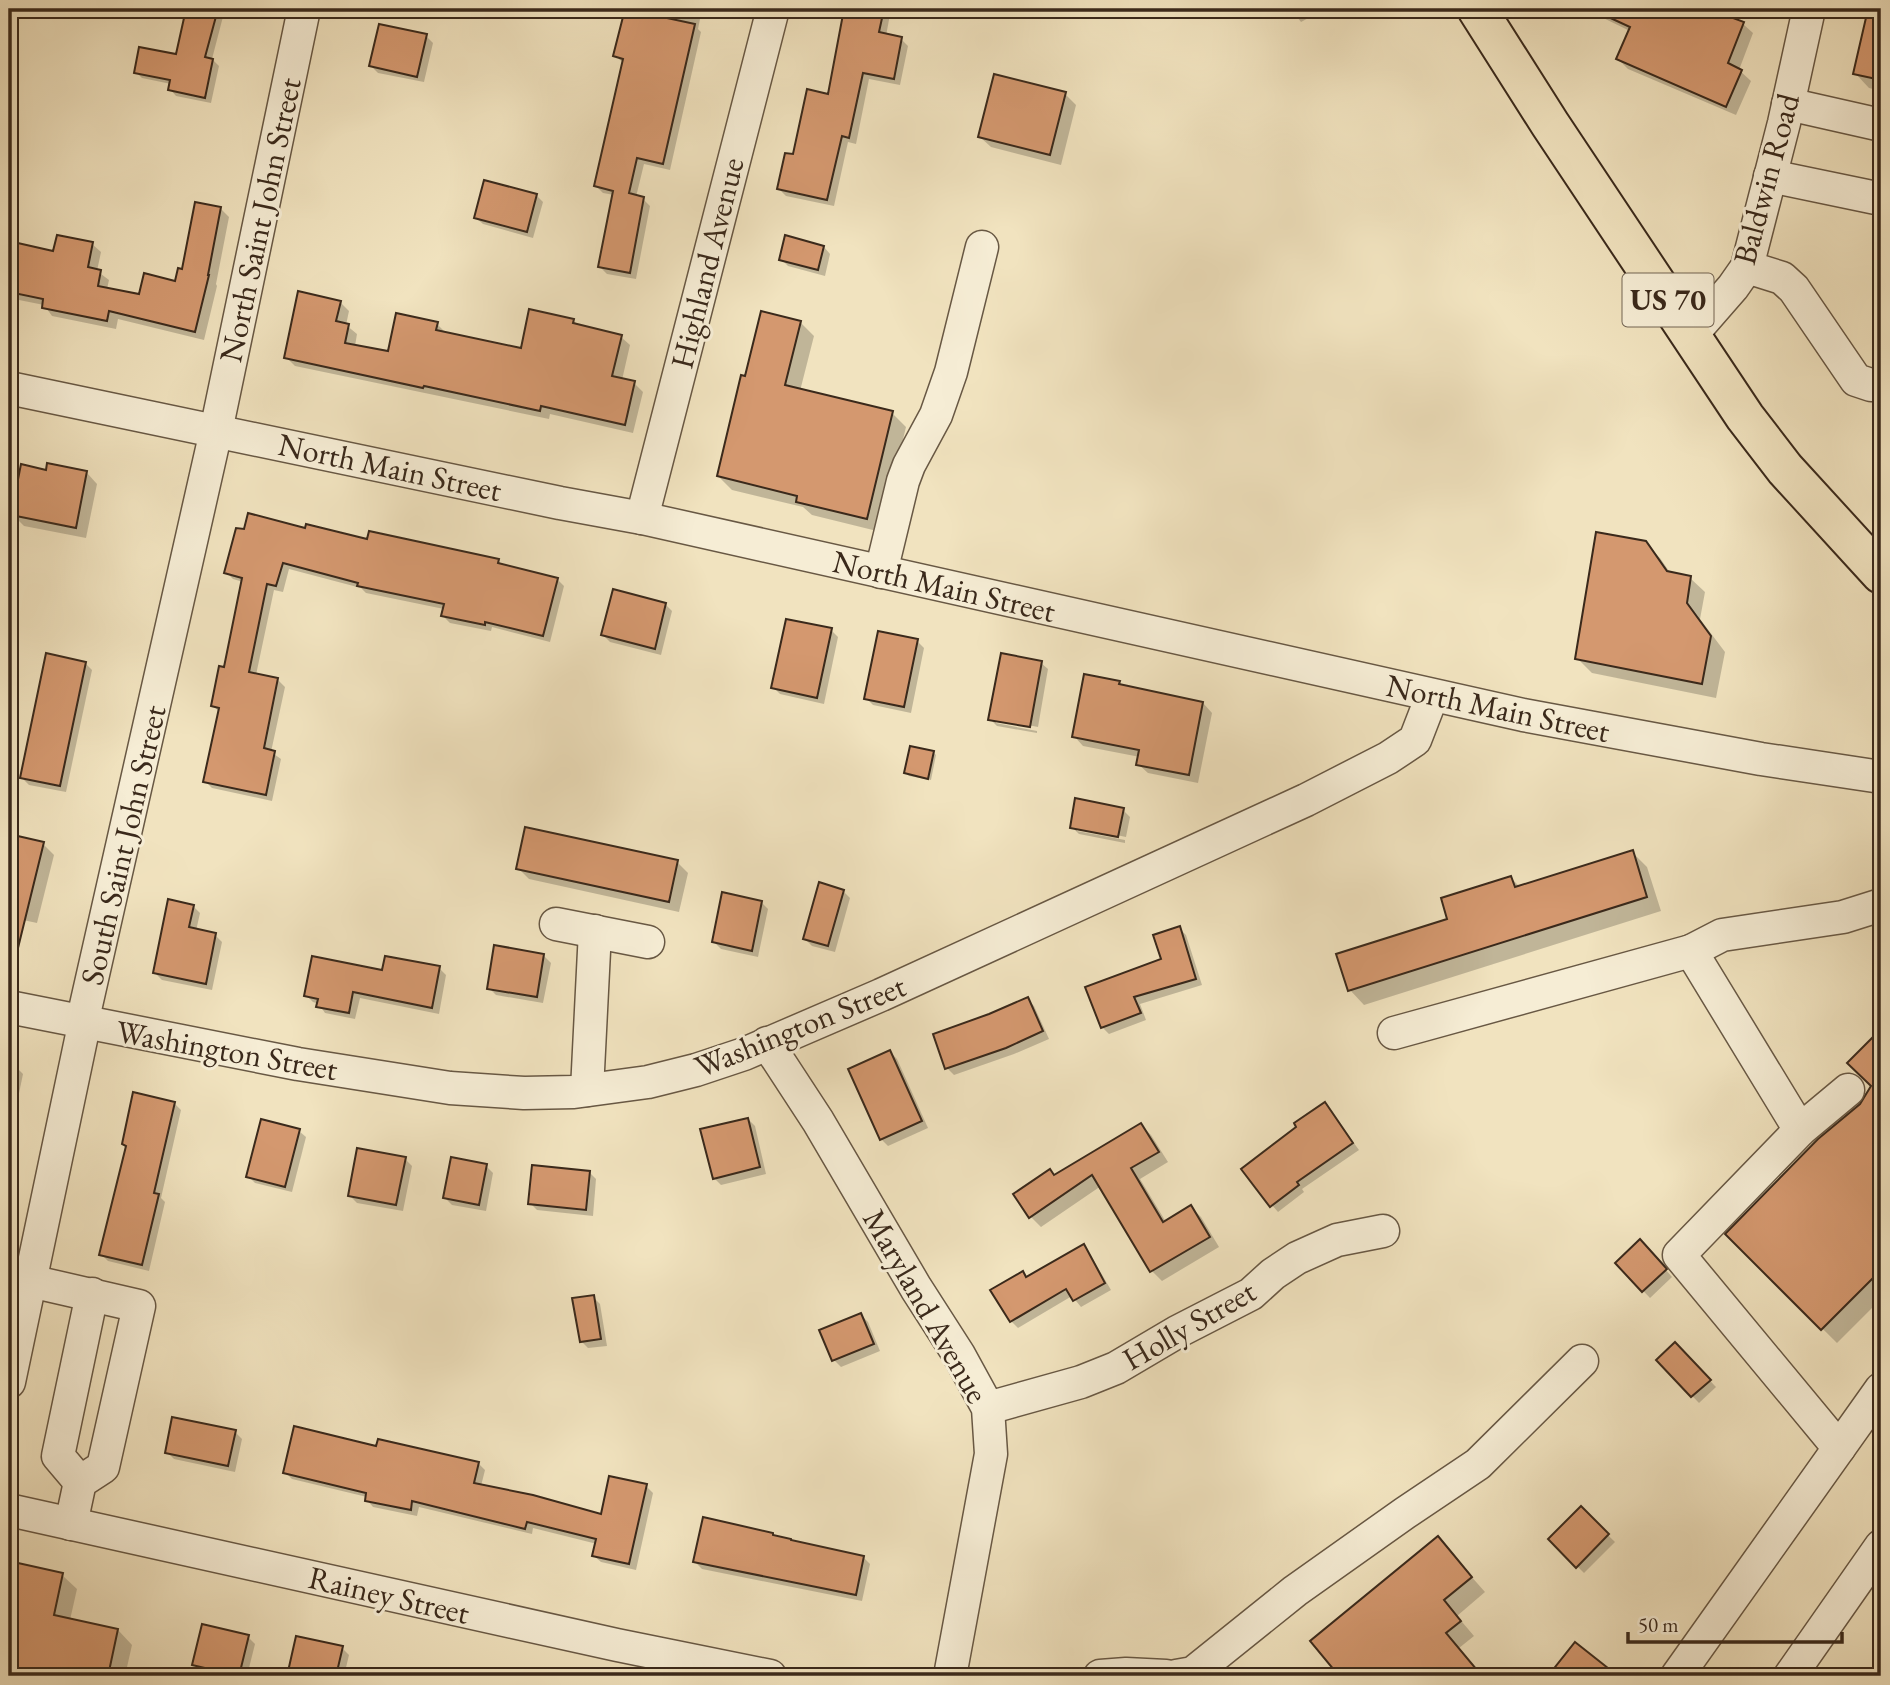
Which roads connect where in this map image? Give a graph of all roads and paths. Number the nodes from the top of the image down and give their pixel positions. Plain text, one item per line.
1 (304, 9) edge
2 (772, 9) edge
3 (1478, 9) edge
4 (1808, 9) edge
5 (1788, 104) junction
6 (1881, 125) edge
7 (1770, 176) junction
8 (1881, 199) edge
9 (982, 247) dead end
10 (1747, 267) junction
11 (1692, 334) junction
12 (1881, 383) edge
13 (9, 388) edge
14 (216, 431) junction
15 (642, 517) junction
16 (881, 572) junction
17 (1881, 574) edge
18 (1432, 696) junction
19 (1881, 777) edge
20 (1881, 905) edge
21 (556, 924) dead end
22 (595, 932) junction
23 (648, 942) dead end
24 (1691, 951) junction
25 (9, 1007) edge
26 (82, 1023) junction
27 (1394, 1033) dead end
28 (767, 1043) junction
29 (587, 1090) junction
30 (1848, 1090) dead end
31 (1800, 1130) junction
32 (1383, 1231) dead end
33 (30, 1281) junction
34 (92, 1294) junction
35 (1582, 1362) dead end
36 (9, 1382) edge
37 (1881, 1389) edge
38 (988, 1408) junction
39 (1839, 1447) junction
40 (79, 1482) junction
41 (9, 1510) edge
42 (71, 1524) junction
43 (1881, 1546) edge
44 (1681, 1675) edge
45 (770, 1676) edge
46 (950, 1676) edge
47 (1100, 1676) edge
48 (1166, 1676) edge
49 (1176, 1676) edge
50 (1790, 1676) edge

1 - 14 street, North Saint John Street
2 - 15 street, Highland Avenue
3 - 11 main road, US 70
4 - 5 street, Baldwin Road
5 - 6 street
5 - 7 street, Baldwin Road
7 - 8 street
7 - 10 street, Baldwin Road
9 - 16 street
10 - 11 street, Baldwin Road
10 - 12 street
11 - 17 main road, US 70
13 - 14 street, North Main Street
14 - 15 street, North Main Street
14 - 26 street, South Saint John Street
15 - 16 street, North Main Street
16 - 18 street, North Main Street
18 - 19 street, North Main Street
18 - 28 street, Washington Street
20 - 24 street
21 - 22 street
22 - 23 street
22 - 29 street
24 - 27 street
24 - 31 street
25 - 26 street, Washington Street
26 - 29 street, Washington Street
26 - 33 street, South Saint John Street
28 - 29 street, Washington Street
28 - 38 street, Maryland Avenue
30 - 31 street
31 - 39 street
32 - 38 street, Holly Street
33 - 34 street
33 - 36 street, South Saint John Street
34 - 40 street
34 - 40 street
35 - 49 street
37 - 39 street
38 - 46 street, Maryland Avenue
39 - 44 street
40 - 42 street
41 - 42 street, Rainey Street
42 - 45 street, Rainey Street
43 - 50 street
47 - 48 street

